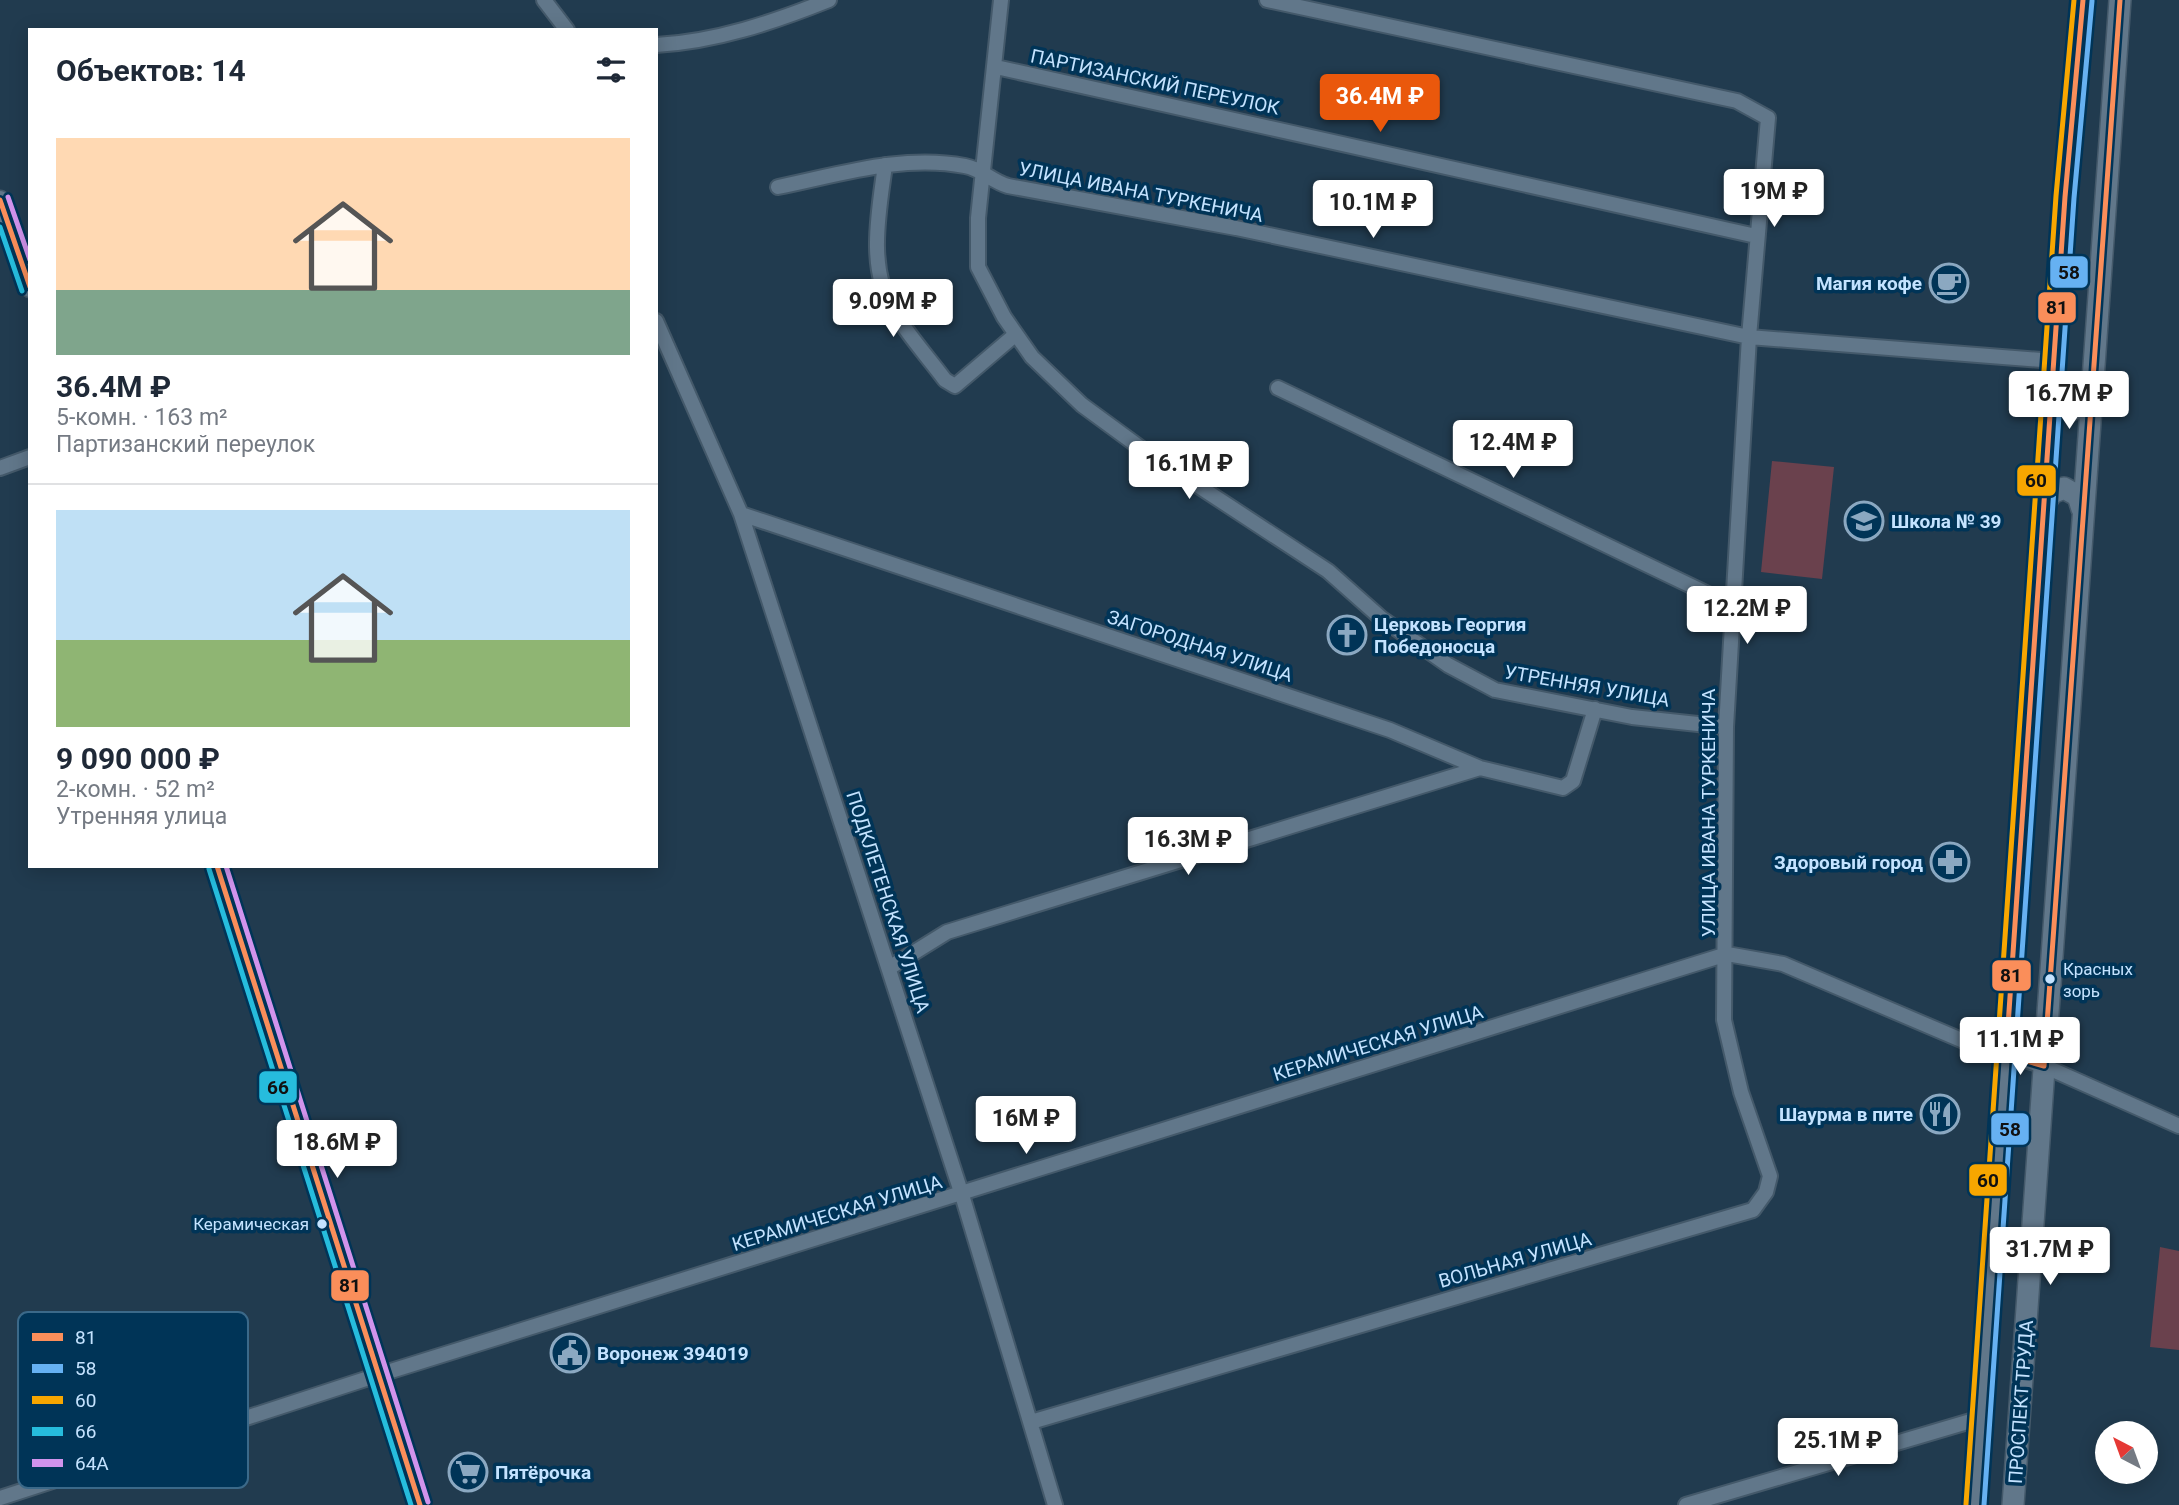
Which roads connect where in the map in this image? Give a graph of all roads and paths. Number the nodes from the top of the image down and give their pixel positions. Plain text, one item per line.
1 (544, 0) edge
2 (829, 0) edge
3 (1001, 0) edge
4 (1267, 0) edge
5 (2082, 0) edge
6 (2120, 0) edge
7 (565, 28) edge
8 (658, 45) edge
9 (996, 67) junction
10 (885, 165) junction
11 (982, 171) junction
12 (778, 187) dead end
13 (0, 200) edge
14 (1756, 236) junction
15 (28, 282) edge
16 (658, 326) edge
17 (1016, 334) junction
18 (1749, 337) junction
19 (2054, 362) junction
20 (1278, 387) dead end
21 (2052, 392) junction
22 (2092, 393) junction
23 (28, 458) edge
24 (0, 468) edge
25 (2044, 504) junction
26 (2082, 509) junction
27 (741, 514) junction
28 (1731, 605) junction
29 (1595, 709) junction
30 (1726, 727) junction
31 (1480, 768) junction
32 (218, 868) edge
33 (1727, 954) junction
34 (889, 968) junction
35 (2006, 1055) junction
36 (2045, 1066) junction
37 (2179, 1126) edge
38 (962, 1195) junction
39 (378, 1375) junction
40 (248, 1417) edge
41 (1981, 1418) junction
42 (1031, 1422) junction
43 (31, 1488) edge
44 (0, 1498) edge
45 (420, 1505) edge
46 (1055, 1505) edge
47 (1686, 1505) edge
48 (1975, 1505) edge
49 (2013, 1505) edge

1 - 7 street
2 - 8 street
3 - 9 street, УТРЕННЯЯ УЛИЦА
4 - 14 street, УЛИЦА ИВАНА ТУРКЕНИЧА
5 - 19 main road, ПРОСПЕКТ ТРУДА
6 - 22 main road, ПРОСПЕКТ ТРУДА
9 - 11 street, УТРЕННЯЯ УЛИЦА
9 - 14 street, ПАРТИЗАНСКИЙ ПЕРЕУЛОК
10 - 11 street
10 - 12 street
10 - 17 street
11 - 17 street, УТРЕННЯЯ УЛИЦА
11 - 18 street, УЛИЦА ИВАНА ТУРКЕНИЧА
13 - 15 street
14 - 18 street, УЛИЦА ИВАНА ТУРКЕНИЧА
16 - 27 street, ПОДКЛЕТЕНСКАЯ УЛИЦА
17 - 29 street, УТРЕННЯЯ УЛИЦА
18 - 19 street, УЛИЦА ИВАНА ТУРКЕНИЧА
18 - 28 street, УЛИЦА ИВАНА ТУРКЕНИЧА
19 - 21 main road, ПРОСПЕКТ ТРУДА
20 - 28 street
21 - 22 main road
21 - 25 main road, ПРОСПЕКТ ТРУДА
22 - 26 main road, ПРОСПЕКТ ТРУДА
23 - 24 street
25 - 26 main road
25 - 35 main road, ПРОСПЕКТ ТРУДА
26 - 36 main road, ПРОСПЕКТ ТРУДА
27 - 31 street, ЗАГОРОДНАЯ УЛИЦА
27 - 34 street, ПОДКЛЕТЕНСКАЯ УЛИЦА
28 - 30 street, УЛИЦА ИВАНА ТУРКЕНИЧА
29 - 30 street, УТРЕННЯЯ УЛИЦА
29 - 31 street, ЗАГОРОДНАЯ УЛИЦА
30 - 33 street, УЛИЦА ИВАНА ТУРКЕНИЧА
31 - 34 street
32 - 39 street
33 - 35 street
33 - 38 street, КЕРАМИЧЕСКАЯ УЛИЦА
33 - 42 street, ВОЛЬНАЯ УЛИЦА
34 - 38 street, ПОДКЛЕТЕНСКАЯ УЛИЦА
35 - 36 street
35 - 41 main road, ПРОСПЕКТ ТРУДА
36 - 37 street
36 - 49 main road, ПРОСПЕКТ ТРУДА
38 - 39 street, КЕРАМИЧЕСКАЯ УЛИЦА
38 - 42 street, ПОДКЛЕТЕНСКАЯ УЛИЦА
39 - 40 street, КЕРАМИЧЕСКАЯ УЛИЦА
39 - 45 street
41 - 47 street
41 - 48 main road, ПРОСПЕКТ ТРУДА
42 - 46 street, ПОДКЛЕТЕНСКАЯ УЛИЦА
43 - 44 street, КЕРАМИЧЕСКАЯ УЛИЦА

